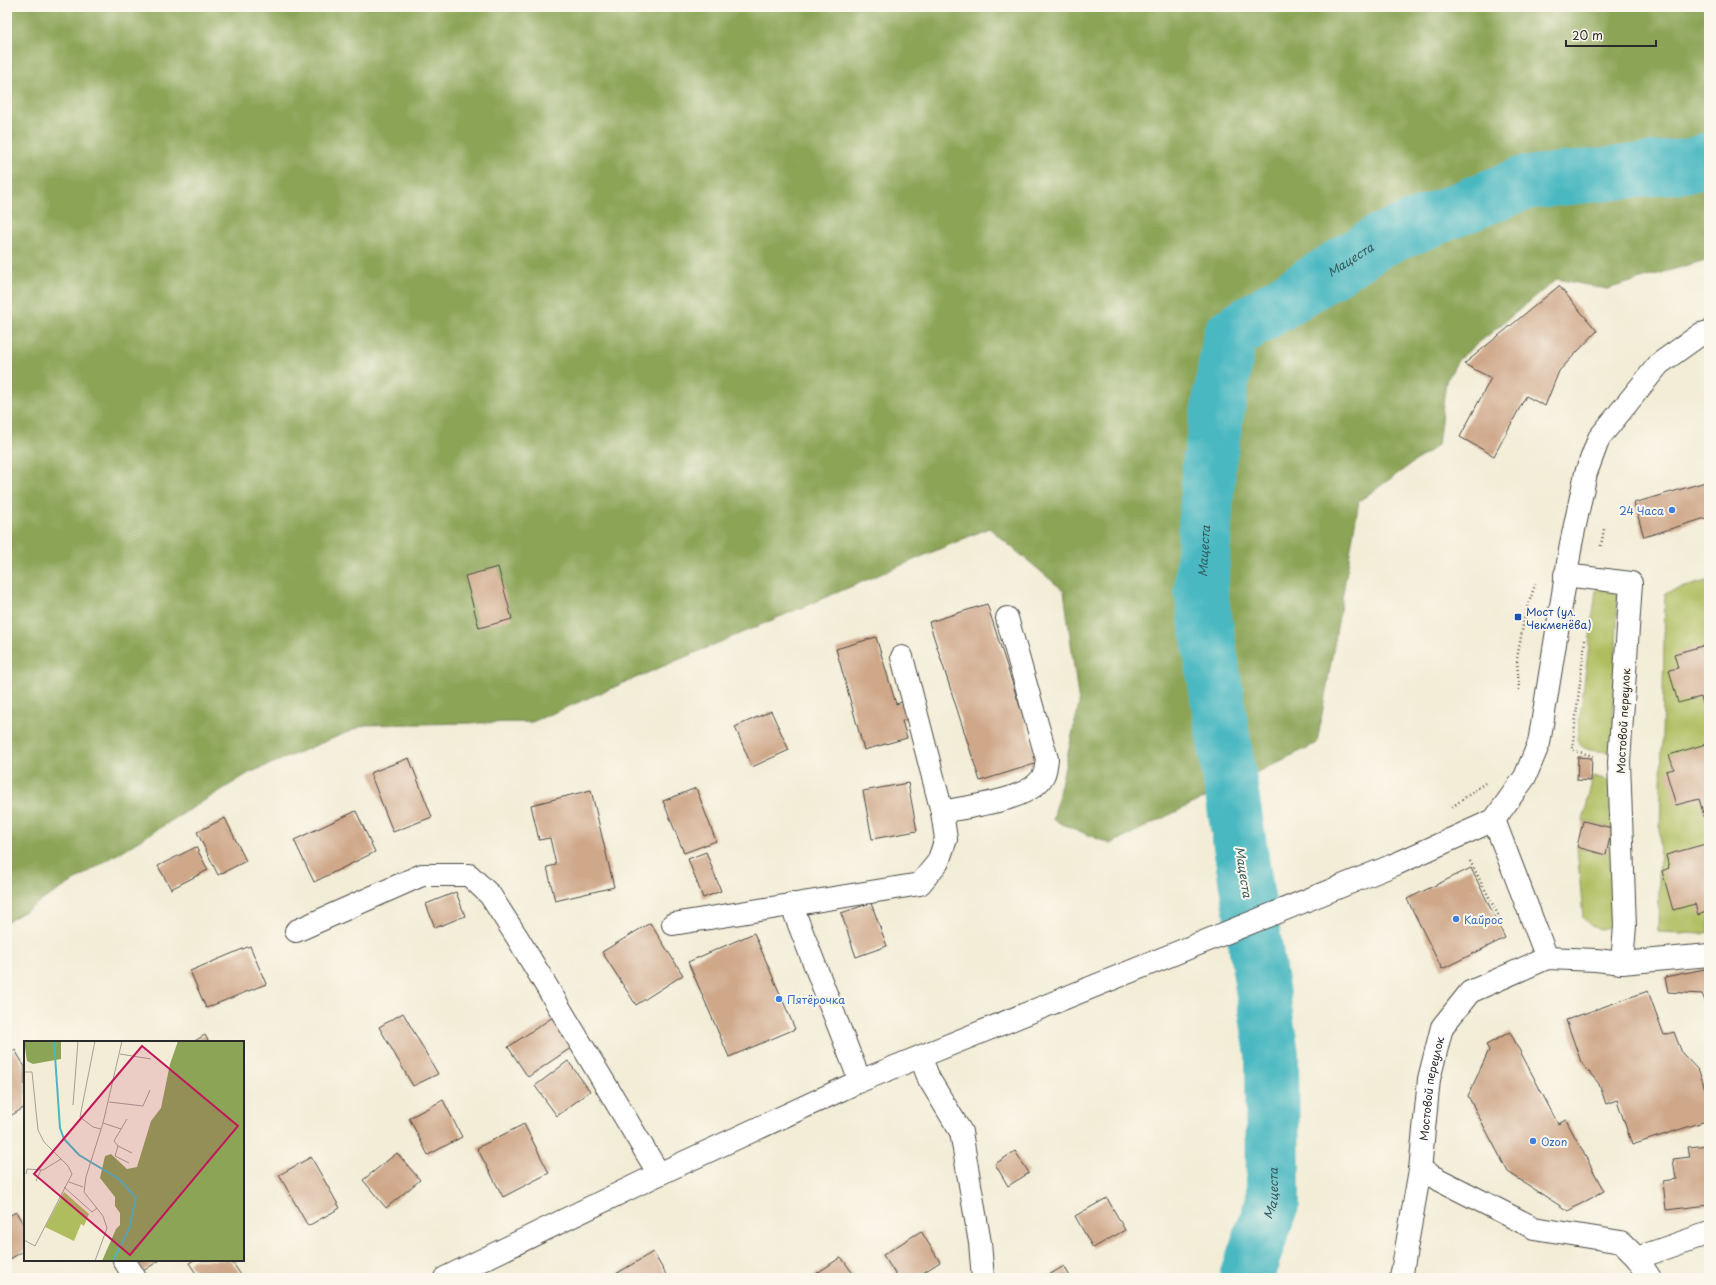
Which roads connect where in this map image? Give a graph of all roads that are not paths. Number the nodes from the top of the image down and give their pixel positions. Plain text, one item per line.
1 (1709, 332) edge
2 (1565, 575) junction
3 (1007, 618) dead end
4 (902, 657) dead end
5 (942, 812) junction
6 (1494, 820) junction
7 (791, 904) junction
8 (673, 924) dead end
9 (296, 931) dead end
10 (1709, 955) edge
11 (1547, 958) junction
12 (1622, 963) junction
13 (921, 1058) junction
14 (860, 1081) junction
15 (1420, 1170) junction
16 (659, 1174) junction
17 (1709, 1233) edge
18 (1637, 1258) junction
19 (125, 1261) edge
20 (135, 1278) edge
21 (445, 1278) edge
22 (983, 1278) edge
23 (1401, 1278) edge
24 (1650, 1278) edge

1 - 2 street
2 - 6 street
2 - 12 street, Мостовой переулок
3 - 5 street
4 - 5 street
5 - 7 street
6 - 11 street
6 - 13 street
7 - 8 street
7 - 14 street
9 - 16 street
10 - 12 street, Мостовой переулок
11 - 12 street, Мостовой переулок
11 - 15 street, Мостовой переулок
13 - 14 street
13 - 22 street
14 - 16 street
15 - 18 street
15 - 23 street, Мостовой переулок
16 - 21 street
17 - 18 street
18 - 24 street
19 - 20 street

